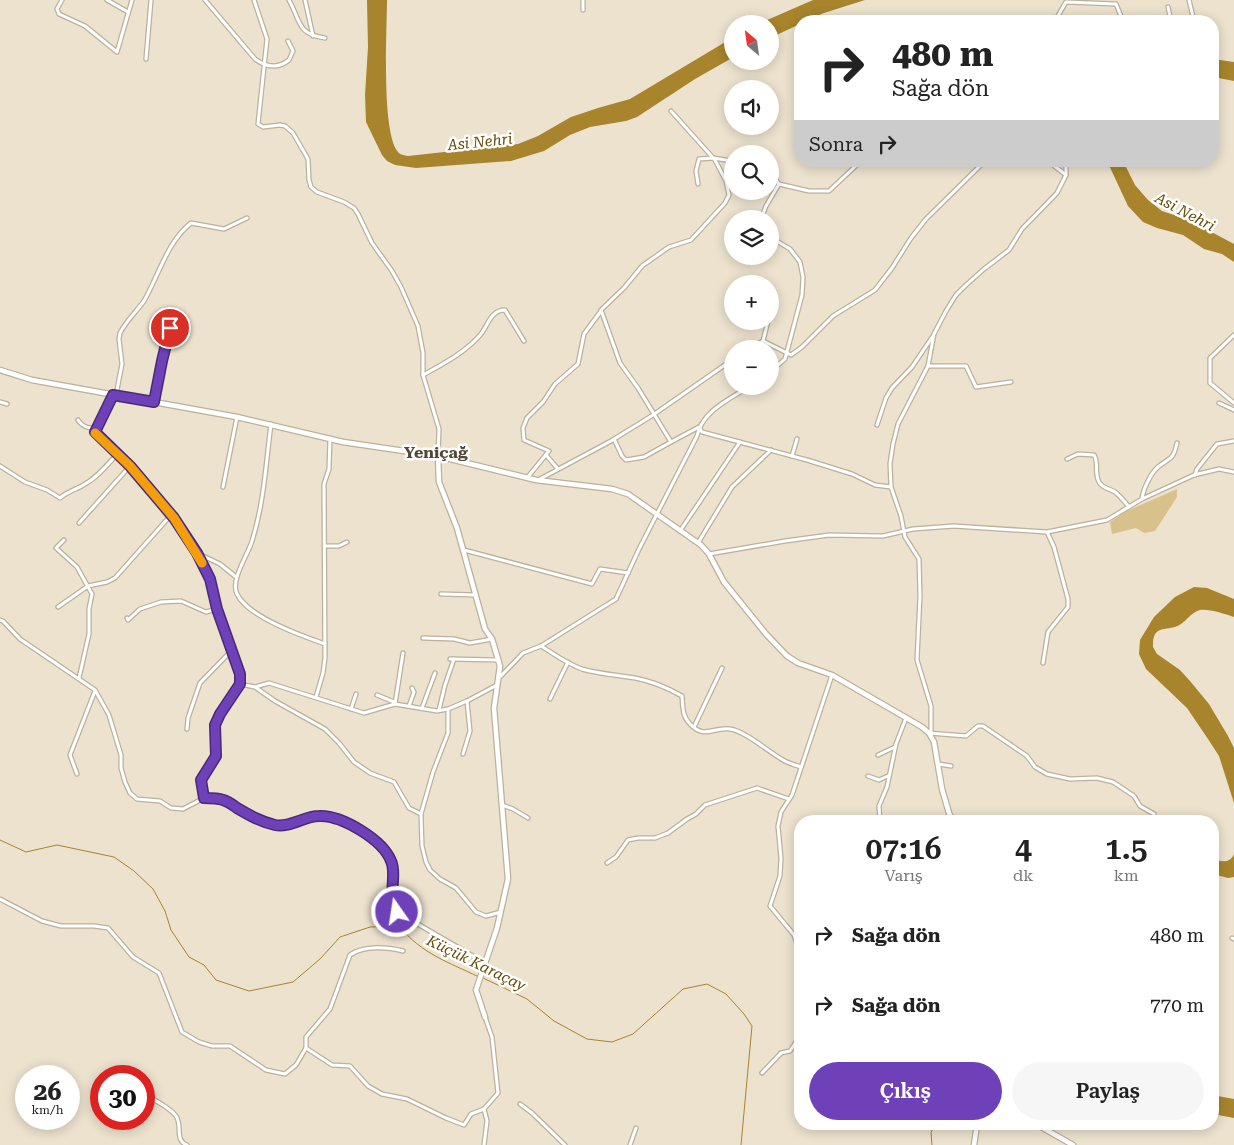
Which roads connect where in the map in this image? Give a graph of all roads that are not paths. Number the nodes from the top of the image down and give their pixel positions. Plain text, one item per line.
1 (62, 0) edge
2 (107, 0) edge
3 (132, 0) edge
4 (151, 0) edge
5 (205, 0) edge
6 (254, 0) edge
7 (289, 0) edge
8 (305, 0) edge
9 (583, 0) edge
10 (1190, 0) edge
11 (1168, 7) dead end
12 (583, 10) dead end
13 (128, 12) junction
14 (1058, 15) edge
15 (1121, 15) edge
16 (1170, 15) edge
17 (1193, 15) edge
18 (313, 36) junction
19 (325, 38) dead end
20 (288, 41) dead end
21 (146, 60) dead end
22 (265, 66) junction
23 (671, 111) dead end
24 (713, 158) junction
25 (724, 160) edge
26 (855, 167) edge
27 (979, 167) edge
28 (1056, 167) edge
29 (1066, 167) edge
30 (1066, 175) junction
31 (698, 184) dead end
32 (779, 184) edge
33 (247, 218) dead end
34 (779, 242) edge
35 (601, 310) junction
36 (171, 323) dead end
37 (934, 334) junction
38 (1234, 335) edge
39 (524, 341) dead end
40 (779, 349) edge
41 (787, 353) junction
42 (779, 365) edge
43 (724, 366) edge
44 (928, 366) junction
45 (0, 370) edge
46 (423, 375) junction
47 (1011, 382) dead end
48 (736, 395) edge
49 (114, 396) junction
50 (0, 402) edge
51 (154, 402) junction
52 (1219, 403) dead end
53 (1234, 403) edge
54 (7, 404) dead end
55 (1234, 410) edge
56 (654, 414) junction
57 (237, 417) junction
58 (78, 420) dead end
59 (271, 424) junction
60 (877, 425) dead end
61 (699, 427) junction
62 (96, 428) junction
63 (330, 438) junction
64 (797, 439) dead end
65 (614, 440) junction
66 (1234, 441) edge
67 (670, 442) junction
68 (740, 442) junction
69 (1176, 444) dead end
70 (771, 450) junction
71 (118, 453) junction
72 (546, 455) junction
73 (438, 456) junction
74 (792, 456) junction
75 (1067, 459) dead end
76 (0, 466) edge
77 (130, 466) junction
78 (558, 469) junction
79 (1234, 472) edge
80 (1194, 475) junction
81 (527, 478) junction
82 (540, 479) junction
83 (222, 487) dead end
84 (891, 487) junction
85 (1142, 499) junction
86 (1129, 507) junction
87 (171, 515) junction
88 (657, 516) junction
89 (79, 523) dead end
90 (680, 531) junction
91 (904, 531) junction
92 (1047, 532) junction
93 (64, 540) dead end
94 (346, 542) dead end
95 (698, 544) junction
96 (325, 546) junction
97 (463, 550) junction
98 (197, 553) junction
99 (709, 554) junction
100 (628, 573) junction
101 (236, 577) junction
102 (88, 586) junction
103 (441, 594) dead end
104 (476, 594) junction
105 (58, 607) dead end
106 (217, 609) junction
107 (127, 618) dead end
108 (0, 620) edge
109 (423, 638) dead end
110 (492, 639) junction
111 (325, 644) junction
112 (541, 646) junction
113 (232, 650) junction
114 (403, 653) dead end
115 (499, 660) junction
116 (568, 662) junction
117 (1043, 663) dead end
118 (722, 668) dead end
119 (435, 673) dead end
120 (832, 675) junction
121 (500, 677) junction
122 (78, 678) junction
123 (240, 684) junction
124 (498, 684) junction
125 (255, 687) junction
126 (412, 688) dead end
127 (95, 690) junction
128 (356, 694) dead end
129 (377, 695) dead end
130 (316, 697) junction
131 (550, 699) dead end
132 (468, 701) junction
133 (394, 703) junction
134 (409, 706) junction
135 (422, 708) junction
136 (351, 709) junction
137 (448, 709) junction
138 (439, 711) junction
139 (906, 718) junction
140 (694, 727) junction
141 (187, 729) dead end
142 (930, 733) junction
143 (896, 747) junction
144 (463, 754) dead end
145 (878, 755) dead end
146 (938, 764) junction
147 (951, 766) dead end
148 (801, 767) junction
149 (77, 774) dead end
150 (868, 776) dead end
151 (889, 776) junction
152 (204, 798) junction
153 (789, 799) junction
154 (502, 805) junction
155 (421, 814) junction
156 (880, 815) edge
157 (950, 815) edge
158 (1154, 815) edge
159 (528, 818) dead end
160 (607, 863) dead end
161 (0, 899) edge
162 (502, 912) junction
163 (794, 935) edge
164 (403, 952) dead end
165 (484, 962) junction
166 (485, 1017) joint
167 (794, 1045) edge
168 (306, 1048) junction
169 (762, 1073) dead end
170 (155, 1101) edge
171 (520, 1104) dead end
172 (484, 1109) junction
173 (636, 1128) dead end
174 (976, 1130) edge
175 (1047, 1130) edge
176 (186, 1145) edge
177 (484, 1145) edge
178 (565, 1145) edge
179 (630, 1145) edge
180 (974, 1145) edge
181 (1073, 1145) edge

1 - 13 street
2 - 13 street
3 - 13 street
4 - 21 street
5 - 22 street
6 - 22 street
7 - 18 street
8 - 18 street
9 - 12 street
10 - 17 street
11 - 16 street
14 - 15 street
18 - 19 street
20 - 22 street
22 - 46 street
23 - 24 street
24 - 25 street
24 - 31 street
24 - 35 street
26 - 32 street
27 - 41 street
28 - 30 street
29 - 30 street
30 - 37 street
33 - 49 street
34 - 41 street
35 - 56 street
35 - 72 street
36 - 51 street
37 - 44 street
37 - 60 street
38 - 53 street
39 - 46 street
40 - 41 street
41 - 42 street
43 - 56 street
44 - 47 street
44 - 84 street
45 - 49 street
46 - 73 street
48 - 61 street
49 - 51 street
49 - 62 street
50 - 54 street
51 - 57 street
52 - 55 street
56 - 65 street
56 - 67 street
57 - 59 street
57 - 83 street
58 - 62 street
59 - 63 street
59 - 101 street
61 - 67 street
61 - 68 street
61 - 88 street
62 - 71 street
63 - 73 street
63 - 96 street
64 - 74 street
65 - 67 street
65 - 78 street
66 - 80 street
68 - 70 street
68 - 90 street
69 - 85 street
70 - 74 street
70 - 95 street
71 - 76 street
71 - 77 street
72 - 78 street
72 - 81 street
73 - 81 street
73 - 97 street
74 - 84 street
75 - 86 street
77 - 87 street
77 - 89 street
78 - 82 street
79 - 80 street
80 - 85 street
81 - 82 street
82 - 88 street
84 - 91 street
85 - 86 street
86 - 92 street
87 - 98 street
87 - 102 street
88 - 90 street
88 - 100 street
90 - 95 street
91 - 92 street
91 - 99 street
91 - 142 street
92 - 117 street
93 - 102 street
94 - 96 street
95 - 99 street
96 - 111 street
97 - 100 street
97 - 104 street
98 - 101 street
98 - 106 street
99 - 120 street
100 - 112 street
101 - 111 street
102 - 105 street
102 - 122 street
103 - 104 street
104 - 110 street
106 - 107 street
106 - 113 street
108 - 122 street
109 - 110 street
110 - 115 street
111 - 130 street
112 - 116 street
112 - 121 street
113 - 123 street
113 - 141 street
114 - 133 street
115 - 121 street
115 - 138 street
116 - 131 street
116 - 140 street
118 - 140 street
119 - 135 street
120 - 139 street
120 - 148 street
121 - 124 street
122 - 127 street
123 - 125 street
123 - 152 street
124 - 132 street
124 - 154 street
125 - 130 street
125 - 155 street
126 - 134 street
127 - 149 street
127 - 152 street
128 - 136 street
129 - 133 street
130 - 136 street
132 - 137 street
132 - 144 street
133 - 134 street
133 - 136 street
134 - 135 street
135 - 138 street
137 - 138 street
137 - 155 street
139 - 142 street
139 - 143 street
140 - 148 street
142 - 146 street
142 - 158 street
143 - 145 street
143 - 151 street
146 - 147 street
146 - 157 street
148 - 153 street
150 - 151 street
151 - 156 street
152 - 165 street
153 - 160 street
153 - 163 street
154 - 159 street
154 - 162 street
155 - 162 street
161 - 168 street
162 - 165 street
164 - 168 street
165 - 166 street
166 - 172 street
167 - 169 street
168 - 172 street
170 - 176 street
171 - 178 street
172 - 177 street
173 - 179 street
174 - 180 street
175 - 181 street

